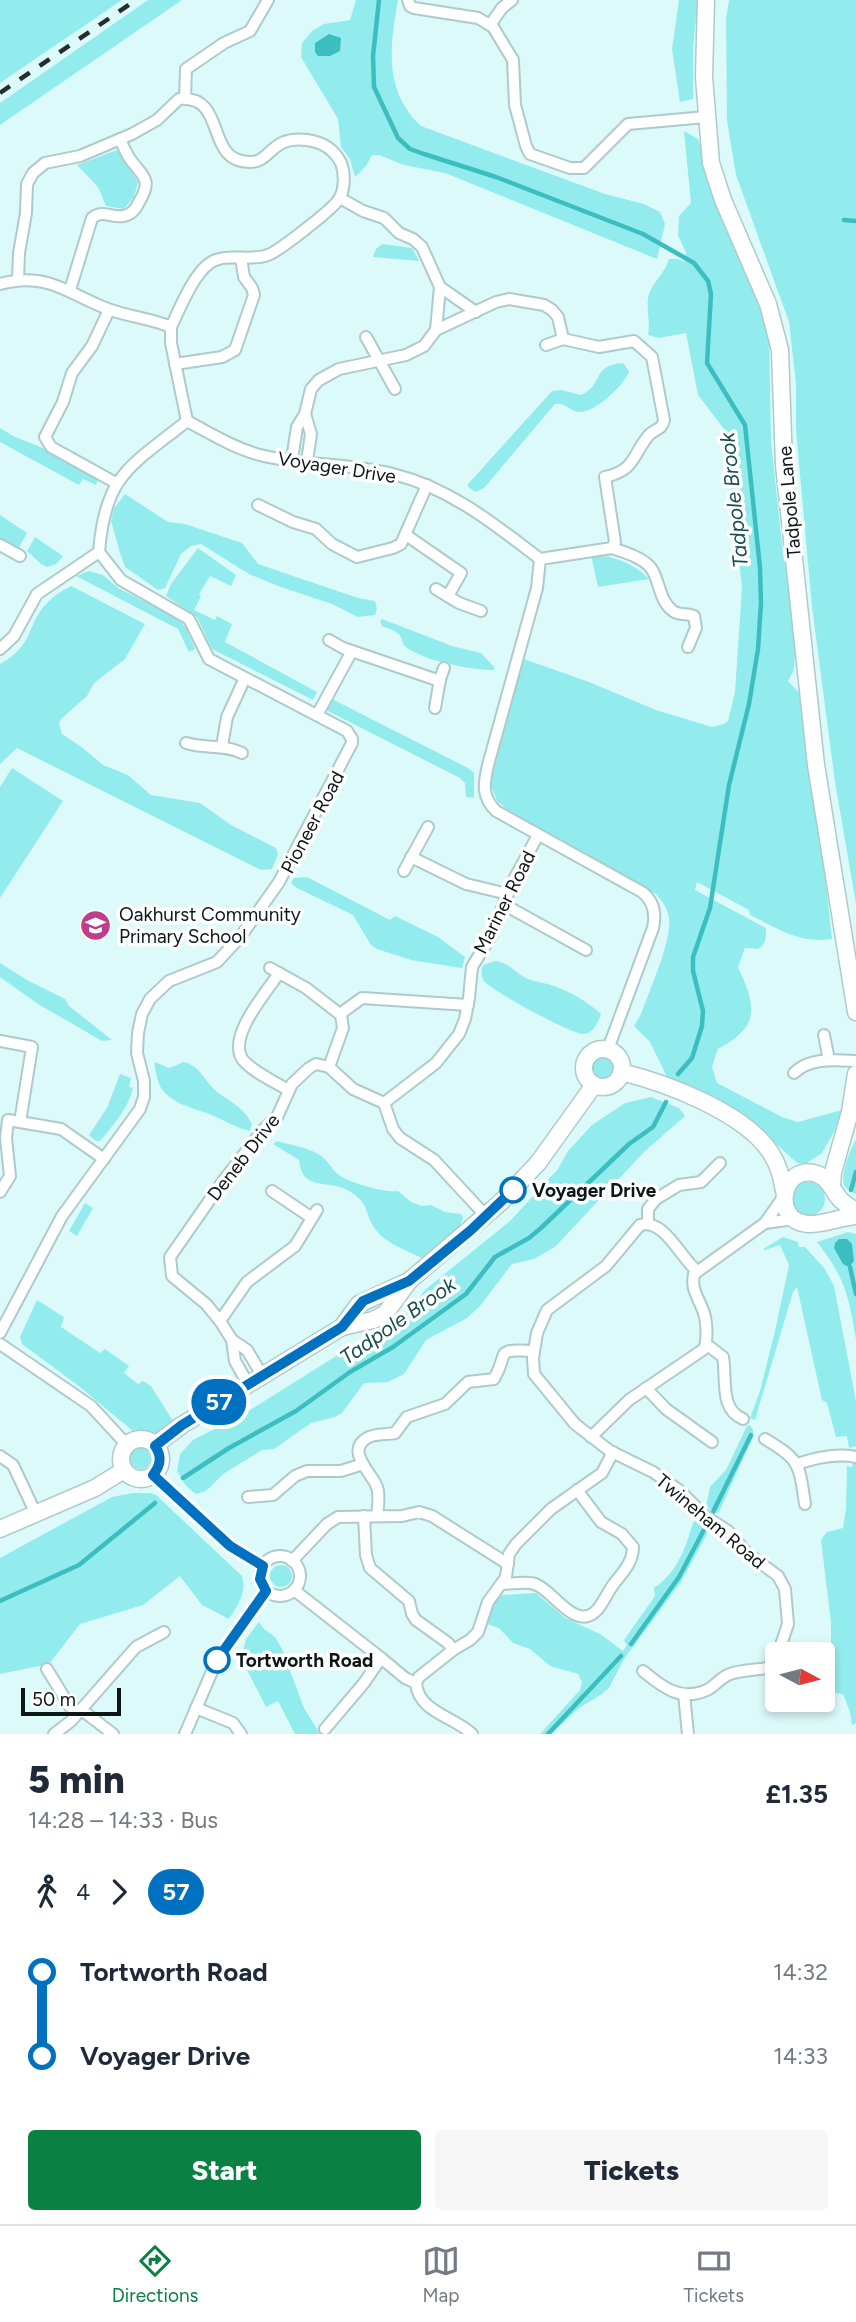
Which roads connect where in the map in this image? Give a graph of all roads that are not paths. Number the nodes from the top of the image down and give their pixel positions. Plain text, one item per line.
1 (268, 0) edge
2 (408, 0) edge
3 (512, 0) edge
4 (706, 0) edge
5 (490, 25) junction
6 (185, 99) junction
7 (706, 117) junction
8 (120, 139) junction
9 (340, 198) junction
10 (241, 258) junction
11 (19, 280) junction
12 (0, 284) edge
13 (440, 287) junction
14 (70, 290) junction
15 (109, 310) junction
16 (476, 312) junction
17 (171, 327) junction
18 (436, 330) junction
19 (366, 337) dead end
20 (563, 339) junction
21 (546, 345) dead end
22 (381, 361) junction
23 (175, 364) junction
24 (395, 389) dead end
25 (305, 414) junction
26 (187, 421) junction
27 (292, 459) junction
28 (307, 461) junction
29 (116, 483) junction
30 (427, 485) junction
31 (258, 505) dead end
32 (406, 535) junction
33 (0, 545) edge
34 (612, 548) junction
35 (99, 552) junction
36 (20, 556) dead end
37 (540, 559) junction
38 (436, 589) dead end
39 (447, 596) junction
40 (481, 611) dead end
41 (329, 640) dead end
42 (688, 647) dead end
43 (0, 649) edge
44 (352, 651) junction
45 (444, 668) dead end
46 (246, 678) junction
47 (440, 681) junction
48 (435, 708) dead end
49 (317, 715) junction
50 (186, 743) dead end
51 (222, 746) junction
52 (242, 753) dead end
53 (428, 827) dead end
54 (538, 835) junction
55 (411, 857) junction
56 (404, 871) dead end
57 (506, 899) junction
58 (586, 950) dead end
59 (468, 1005) junction
60 (856, 1012) edge
61 (340, 1014) junction
62 (824, 1035) dead end
63 (0, 1041) edge
64 (608, 1049) junction
65 (829, 1060) junction
66 (856, 1061) edge
67 (328, 1067) junction
68 (621, 1072) junction
69 (794, 1073) dead end
70 (856, 1074) edge
71 (594, 1085) junction
72 (288, 1090) junction
73 (384, 1103) junction
74 (20, 1122) junction
75 (842, 1142) junction
76 (773, 1156) junction
77 (104, 1158) junction
78 (720, 1163) dead end
79 (810, 1173) junction
80 (833, 1189) junction
81 (272, 1191) dead end
82 (0, 1192) edge
83 (784, 1194) junction
84 (856, 1214) edge
85 (486, 1216) junction
86 (794, 1219) junction
87 (820, 1222) junction
88 (648, 1223) junction
89 (765, 1223) junction
90 (697, 1271) junction
91 (220, 1321) junction
92 (0, 1333) edge
93 (232, 1340) junction
94 (0, 1344) edge
95 (706, 1344) junction
96 (534, 1352) junction
97 (262, 1375) junction
98 (248, 1384) junction
99 (646, 1388) junction
100 (743, 1419) dead end
101 (591, 1437) junction
102 (765, 1439) dead end
103 (712, 1441) dead end
104 (127, 1445) junction
105 (155, 1446) junction
106 (613, 1452) junction
107 (0, 1456) edge
108 (856, 1457) edge
109 (362, 1464) junction
110 (797, 1464) junction
111 (124, 1470) junction
112 (153, 1475) junction
113 (577, 1490) junction
114 (248, 1497) dead end
115 (805, 1504) dead end
116 (36, 1514) junction
117 (364, 1516) junction
118 (377, 1516) junction
119 (0, 1529) edge
120 (292, 1561) junction
121 (508, 1564) junction
122 (263, 1566) junction
123 (502, 1584) junction
124 (294, 1590) junction
125 (266, 1591) junction
126 (164, 1632) dead end
127 (782, 1642) edge
128 (453, 1650) junction
129 (381, 1658) junction
130 (765, 1668) edge
131 (47, 1669) dead end
132 (643, 1671) dead end
133 (416, 1684) junction
134 (684, 1694) junction
135 (196, 1708) junction
136 (80, 1711) junction
137 (317, 1717) dead end
138 (327, 1731) edge
139 (54, 1734) edge
140 (113, 1734) edge
141 (185, 1734) edge
142 (241, 1734) edge
143 (472, 1734) edge
144 (688, 1734) edge

1 - 6 street
2 - 5 street
3 - 5 street
4 - 7 street, Tadpole Lane
5 - 7 street
6 - 8 street
6 - 9 street
7 - 60 street, Tadpole Lane
8 - 11 street
8 - 14 street
9 - 10 street
9 - 13 street
10 - 17 street
10 - 23 street
11 - 12 street
11 - 14 street
13 - 16 street
13 - 18 street
14 - 15 street
15 - 17 street
15 - 29 street
16 - 18 street
16 - 20 street
17 - 23 street
18 - 22 street
19 - 22 street
20 - 21 street
20 - 34 street
22 - 24 street
22 - 25 street
23 - 26 street
25 - 27 street
25 - 28 street
26 - 27 street, Voyager Drive
26 - 29 street
27 - 28 street, Voyager Drive
28 - 30 street, Voyager Drive
29 - 35 street
30 - 32 street
30 - 37 street, Voyager Drive
31 - 32 street
32 - 39 street
33 - 36 street
34 - 37 street
34 - 42 street
35 - 43 street
35 - 46 street, Pioneer Road
37 - 54 street
38 - 39 street
39 - 40 street
41 - 44 street
44 - 47 street
44 - 49 street
45 - 47 street
46 - 49 street, Pioneer Road
46 - 51 street
47 - 48 street
49 - 77 street, Pioneer Road
50 - 51 street
51 - 52 street
53 - 55 street
54 - 57 street, Mariner Road
54 - 64 street
55 - 56 street
55 - 57 street
57 - 58 street
57 - 59 street, Mariner Road
59 - 61 street
59 - 73 street, Mariner Road
61 - 67 street
61 - 72 street
62 - 65 street
63 - 74 street
64 - 68 street
64 - 71 street
65 - 66 street
65 - 69 street
67 - 72 street, Deneb Drive
67 - 73 street
68 - 71 street
68 - 76 street
70 - 75 street
71 - 85 street
72 - 91 street, Deneb Drive
73 - 85 street
74 - 77 street
74 - 82 street
75 - 79 street
75 - 80 street
76 - 79 street
76 - 83 street
77 - 92 street, Pioneer Road
78 - 88 street
79 - 80 street
79 - 83 street
80 - 84 street
80 - 87 street
81 - 91 street
83 - 86 street
83 - 89 street
84 - 87 street
85 - 97 street
86 - 87 street
86 - 89 street
88 - 90 street
88 - 96 street, Twineham Road
89 - 90 street
90 - 95 street
91 - 93 street, Deneb Drive
93 - 97 street, Deneb Drive
93 - 98 street, Deneb Drive
94 - 104 street
95 - 99 street
95 - 100 street
96 - 101 street, Twineham Road
96 - 109 street
97 - 98 street
98 - 105 street
99 - 101 street
99 - 103 street
101 - 106 street, Twineham Road
102 - 110 street
104 - 105 street
104 - 111 street
105 - 112 street
106 - 113 street
106 - 127 street, Twineham Road
107 - 116 street
108 - 110 street
109 - 114 street
109 - 118 street
110 - 115 street
111 - 112 street
111 - 116 street
112 - 122 street
113 - 121 street
113 - 123 street
116 - 119 street
117 - 118 street
117 - 120 street
117 - 128 street
118 - 121 street
120 - 122 street
120 - 124 street
121 - 123 street
122 - 125 street
123 - 128 street
124 - 125 street
124 - 129 street
125 - 135 street
126 - 136 street
128 - 133 street
129 - 133 street
129 - 138 street
130 - 134 street, Twineham Road
131 - 136 street
132 - 134 street
133 - 143 street
134 - 144 street
135 - 141 street
135 - 142 street
136 - 139 street
136 - 140 street
137 - 138 street

